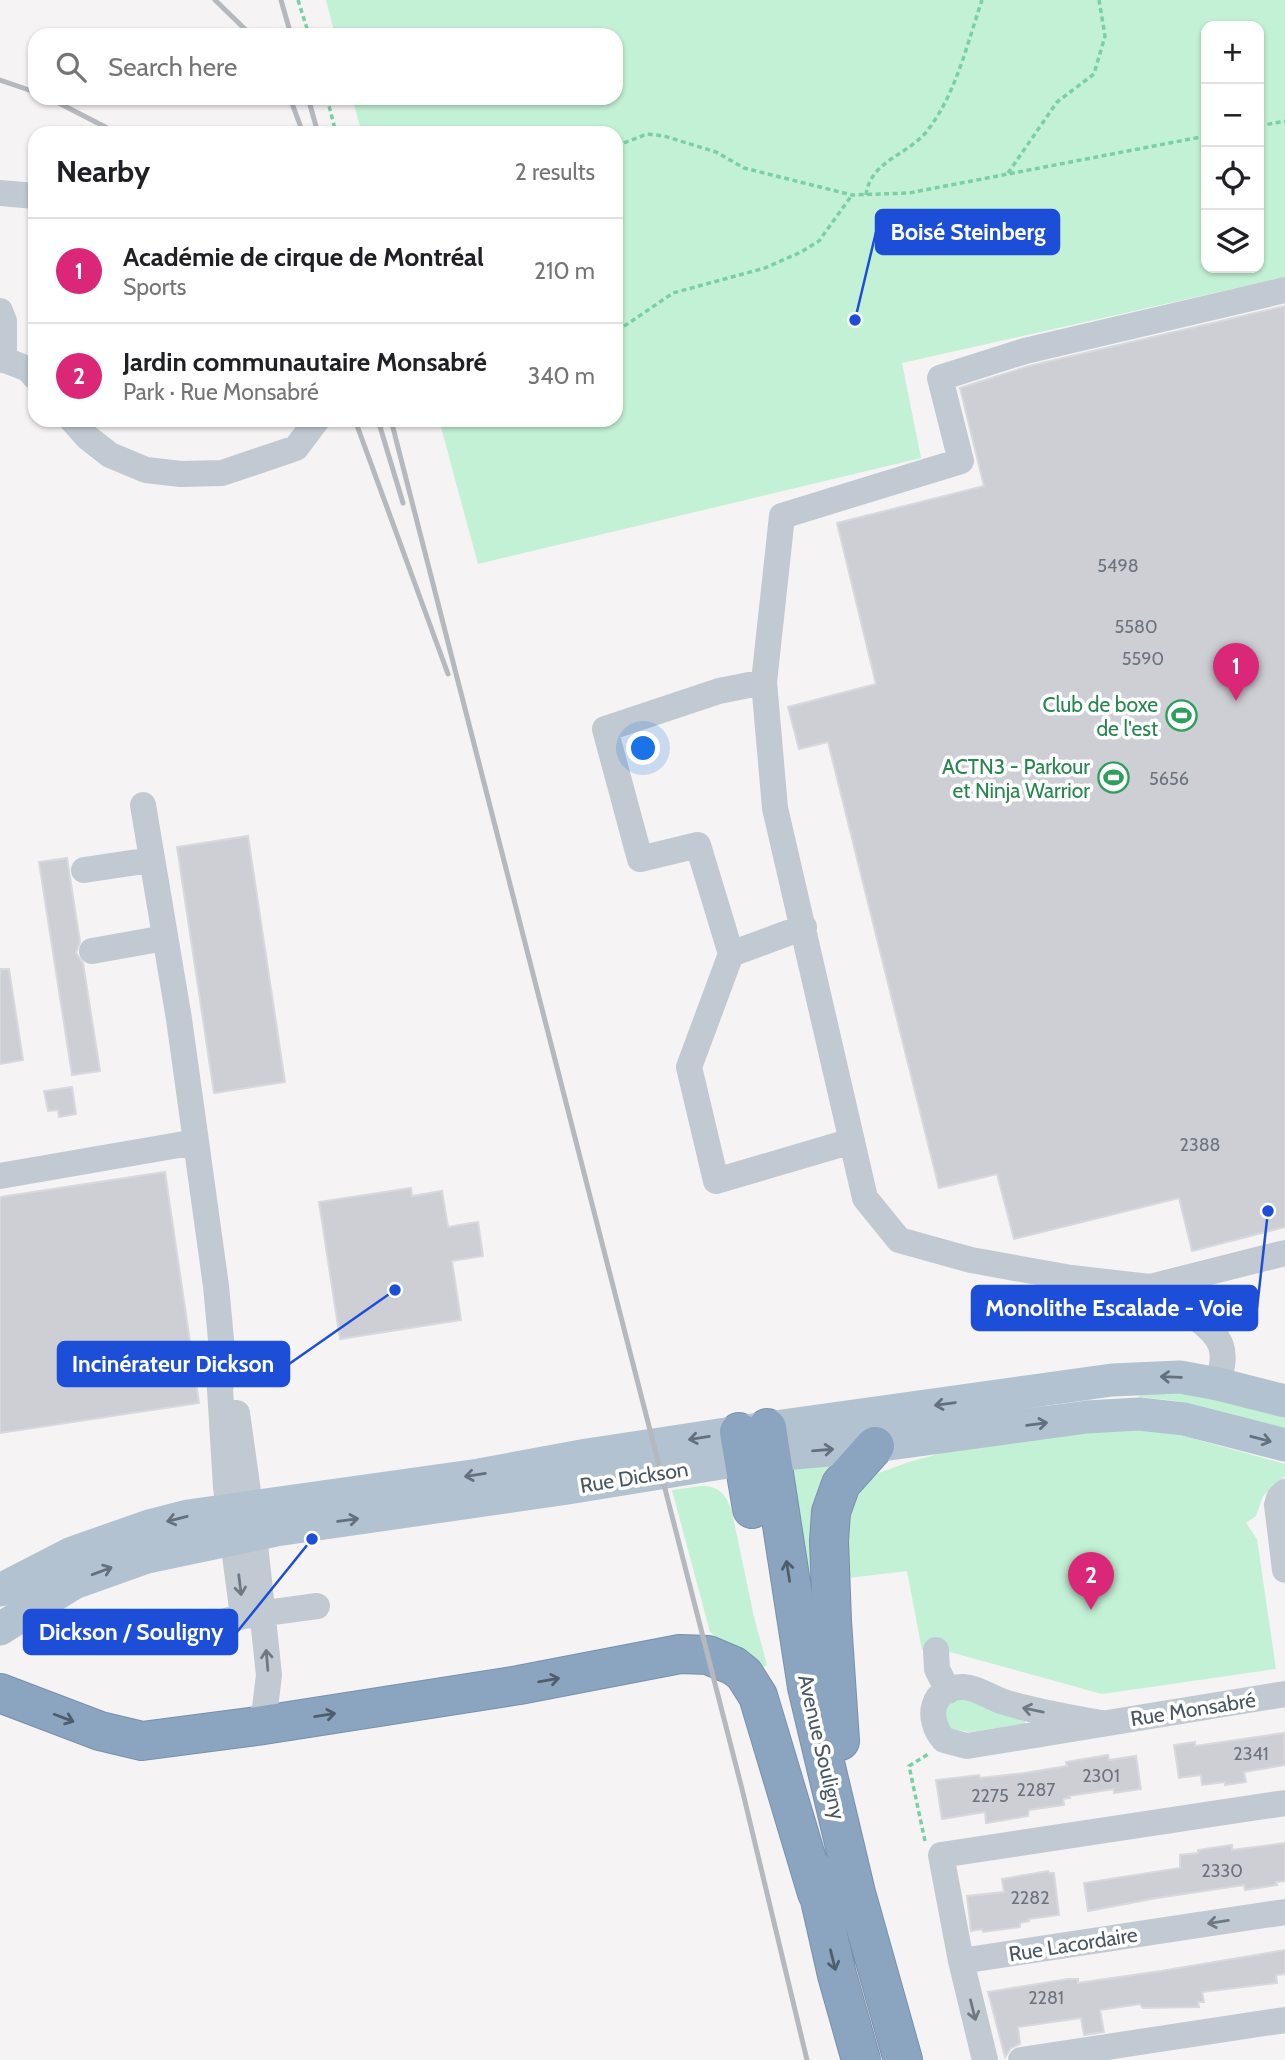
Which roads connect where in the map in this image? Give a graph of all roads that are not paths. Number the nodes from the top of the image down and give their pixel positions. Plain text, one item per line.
1 (0, 193) edge
2 (28, 195) edge
3 (1285, 290) edge
4 (0, 310) edge
5 (2, 359) edge
6 (28, 369) edge
7 (78, 427) edge
8 (312, 427) edge
9 (764, 682) junction
10 (143, 805) dead end
11 (151, 860) junction
12 (84, 870) dead end
13 (804, 927) junction
14 (165, 938) junction
15 (92, 951) dead end
16 (731, 954) junction
17 (852, 1141) junction
18 (196, 1142) junction
19 (0, 1176) edge
20 (1285, 1253) edge
21 (1150, 1287) junction
22 (1218, 1384) junction
23 (1285, 1401) edge
24 (755, 1444) junction
25 (875, 1446) junction
26 (1285, 1446) edge
27 (1285, 1492) edge
28 (242, 1523) junction
29 (100, 1543) junction
30 (1285, 1570) edge
31 (0, 1590) edge
32 (317, 1606) dead end
33 (0, 1607) edge
34 (253, 1614) junction
35 (0, 1629) edge
36 (178, 1635) dead end
37 (936, 1650) dead end
38 (948, 1691) junction
39 (0, 1693) edge
40 (1285, 1695) edge
41 (1100, 1723) junction
42 (257, 1726) junction
43 (1285, 1803) edge
44 (817, 1893) junction
45 (856, 1893) junction
46 (1285, 1912) edge
47 (961, 1961) junction
48 (1285, 2020) edge
49 (861, 2060) edge
50 (903, 2060) edge
51 (985, 2060) edge
52 (1021, 2060) edge

1 - 2 street
3 - 9 street
4 - 5 street
5 - 6 street
7 - 8 street
9 - 13 street
9 - 16 street
10 - 11 street
11 - 12 street
11 - 14 street
13 - 16 street
13 - 17 street
14 - 15 street
14 - 18 street
16 - 17 street
17 - 21 street
18 - 19 street
18 - 28 street
20 - 21 street
21 - 22 street
22 - 23 main road, Rue Dickson
22 -> 24 main road, Rue Dickson
24 -> 25 main road, Rue Dickson
24 - 28 main road, Rue Dickson
24 - 44 highway, Avenue Souligny
45 -> 24 highway, Avenue Souligny
25 -> 26 main road, Rue Dickson
25 - 45 highway
27 - 30 street
28 -> 29 main road, Rue Dickson
28 - 34 street
35 -> 28 main road, Rue Dickson
29 - 31 main road, Rue Dickson
29 - 33 main road
32 - 34 street
34 - 36 street
42 -> 34 street
37 - 38 street
41 -> 38 street, Rue Monsabré
38 - 41 street, Rue Monsabré
39 -> 42 highway
40 - 41 street, Rue Monsabré
42 -> 44 highway
43 - 47 street
44 -> 49 highway, Avenue Souligny
45 - 50 highway, Avenue Souligny
46 -> 47 street, Rue Lacordaire
47 -> 51 street
48 - 52 street

